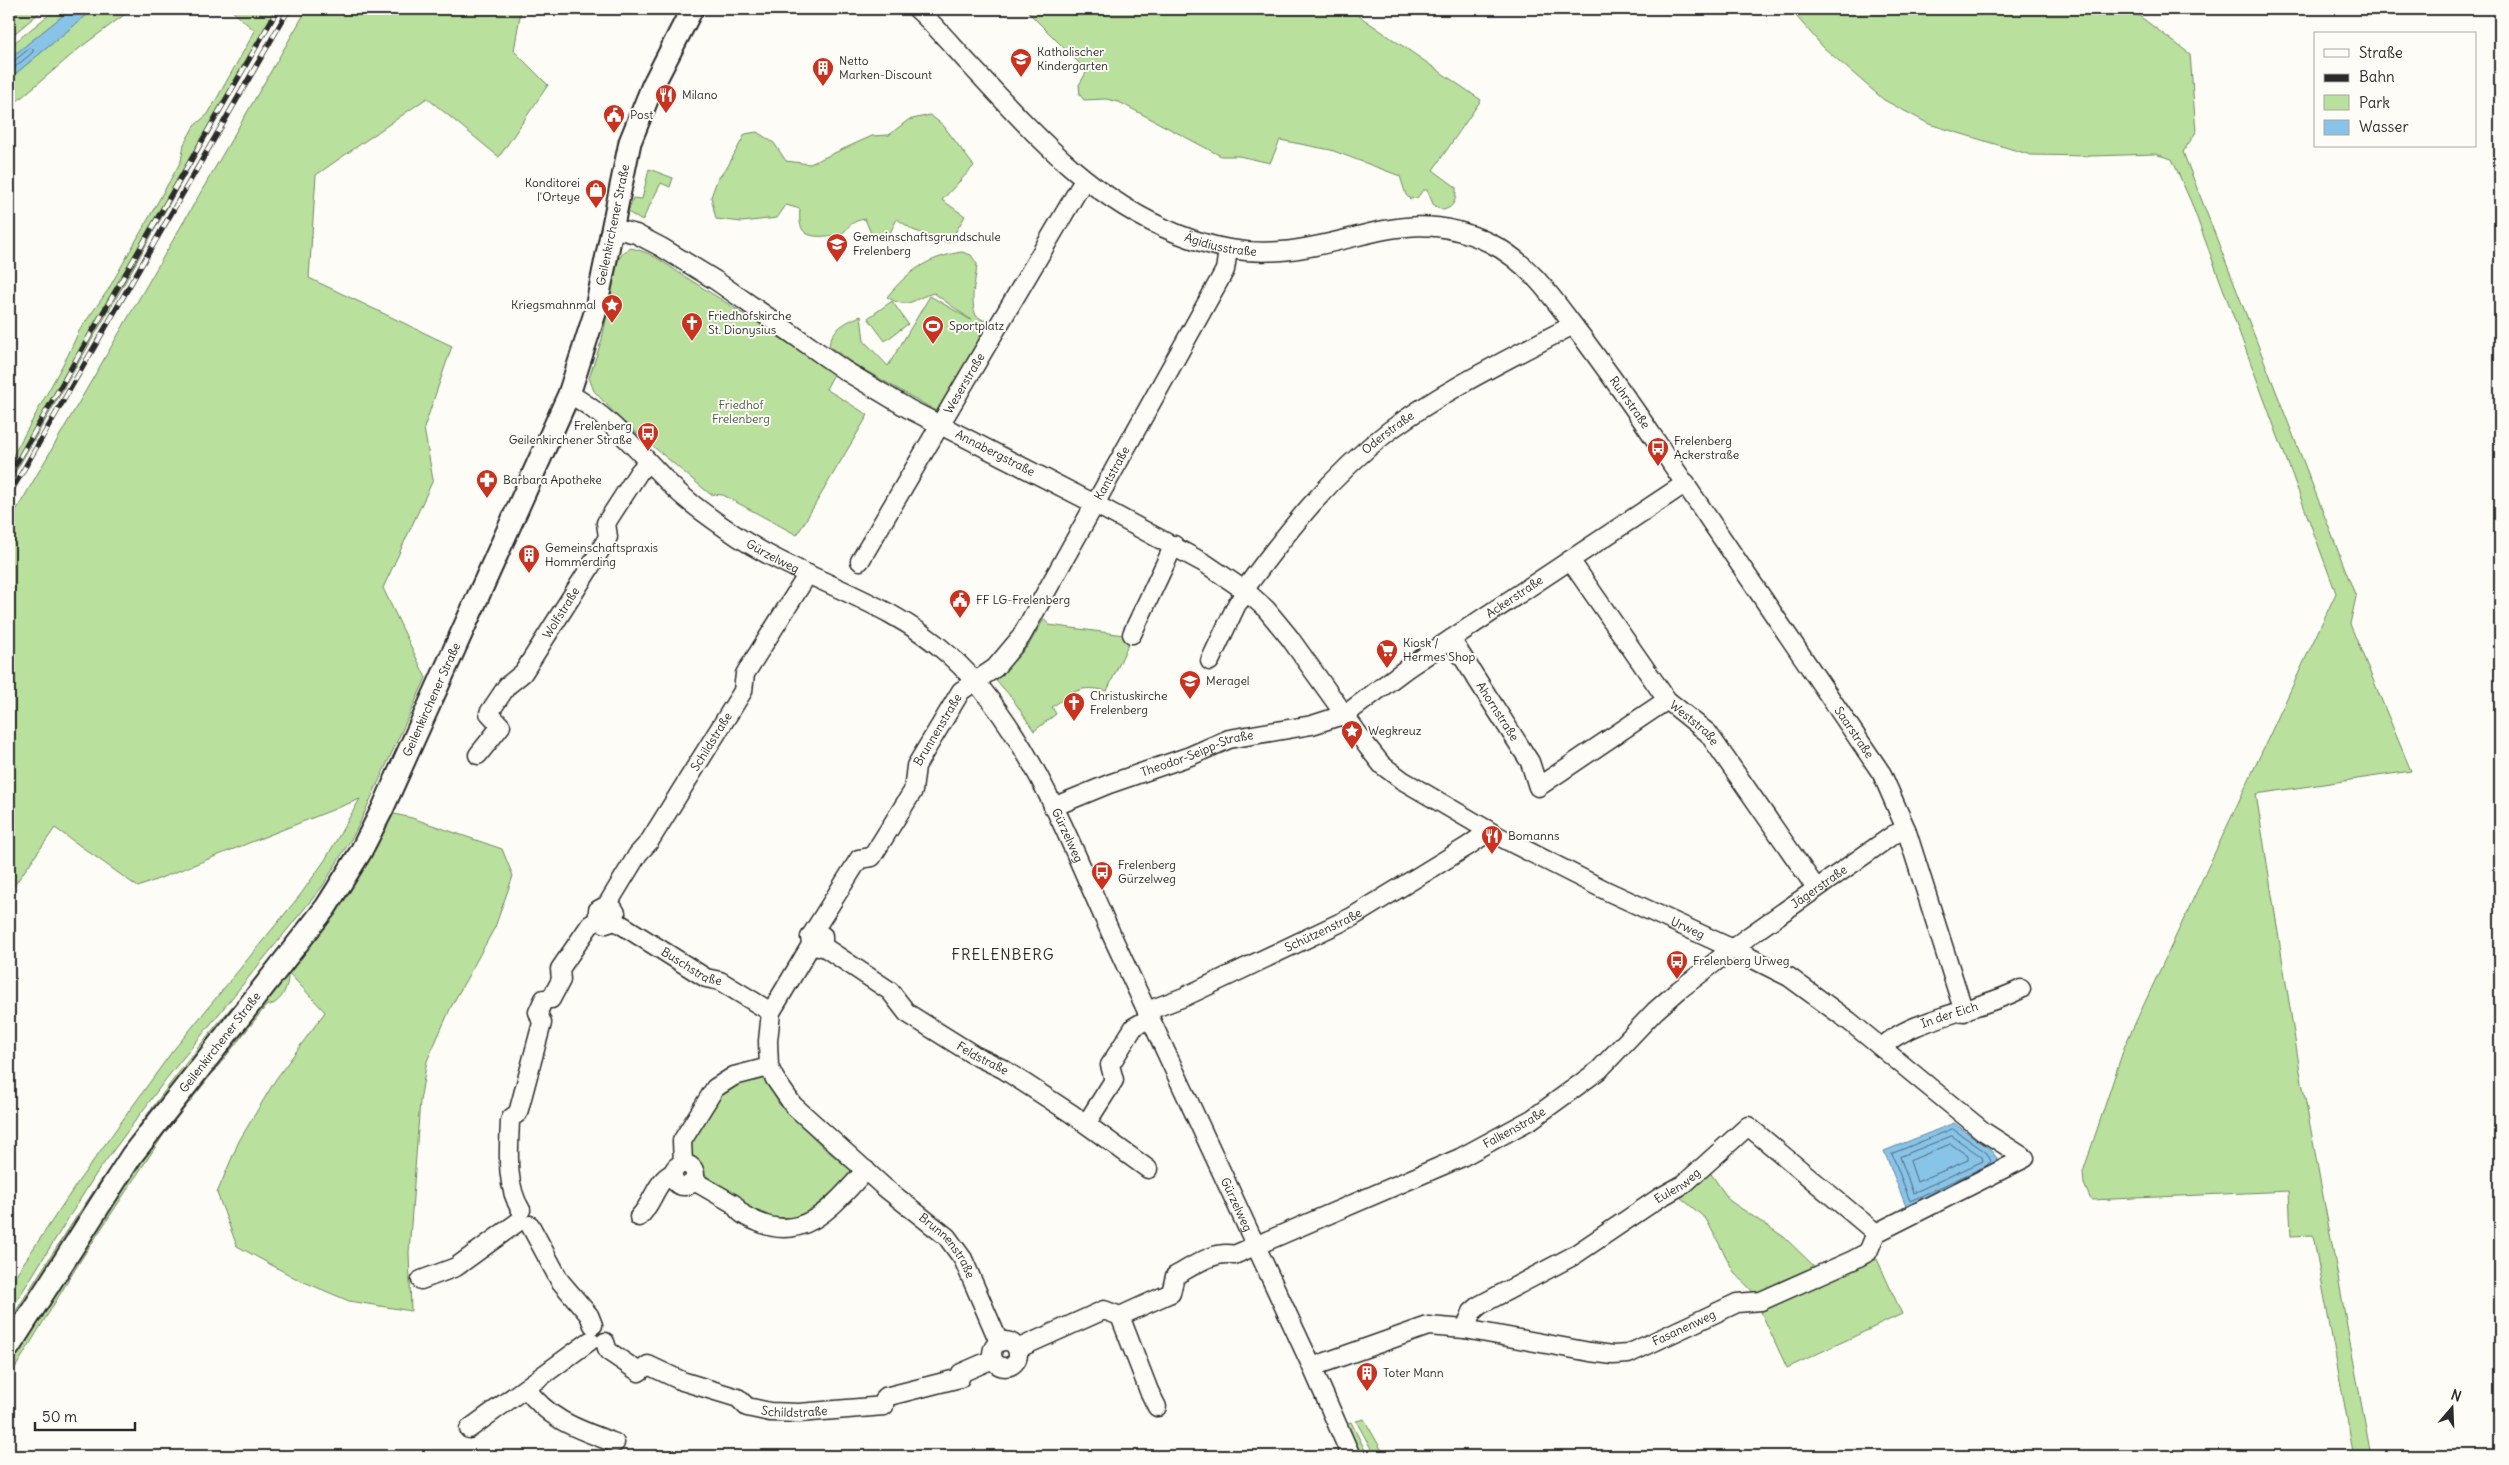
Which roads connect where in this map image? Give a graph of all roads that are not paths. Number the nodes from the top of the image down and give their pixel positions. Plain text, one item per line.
1 (692, 9) edge
2 (918, 9) edge
3 (1084, 180) junction
4 (612, 228) junction
5 (1228, 250) junction
6 (1573, 325) junction
7 (569, 394) junction
8 (940, 425) junction
9 (648, 462) junction
10 (1686, 483) junction
11 (1095, 504) junction
12 (1174, 545) junction
13 (1570, 560) junction
14 (860, 561) dead end
15 (808, 574) junction
16 (1245, 591) junction
17 (1132, 634) dead end
18 (1451, 639) junction
19 (1210, 661) dead end
20 (976, 682) junction
21 (1667, 700) junction
22 (1346, 714) junction
23 (478, 755) dead end
24 (1053, 807) junction
25 (1486, 829) junction
26 (1906, 830) junction
27 (1816, 888) junction
28 (606, 915) junction
29 (815, 938) junction
30 (1733, 949) junction
31 (2021, 989) dead end
32 (771, 1012) junction
33 (1964, 1012) junction
34 (1149, 1014) junction
35 (1882, 1048) junction
36 (769, 1067) junction
37 (1086, 1124) junction
38 (678, 1168) junction
39 (1148, 1169) dead end
40 (866, 1170) junction
41 (639, 1217) dead end
42 (523, 1219) junction
43 (1876, 1233) junction
44 (1255, 1246) junction
45 (421, 1280) dead end
46 (1120, 1316) junction
47 (1465, 1329) junction
48 (596, 1336) junction
49 (999, 1342) junction
50 (9, 1347) edge
51 (1018, 1349) junction
52 (993, 1359) junction
53 (1312, 1368) junction
54 (526, 1388) junction
55 (1157, 1407) dead end
56 (470, 1429) dead end
57 (615, 1443) dead end
58 (1351, 1456) edge

1 - 4 main road, Geilenkirchener Straße
2 - 3 street, Ägidiusstraße
3 - 5 street, Ägidiusstraße
3 - 8 street, Weserstraße
4 - 7 main road, Geilenkirchener Straße
4 - 8 street, Annabergstraße
5 - 6 street, Ägidiusstraße
5 - 11 street, Kantstraße
6 - 10 street, Ruhrstraße
6 - 16 street, Oderstraße
7 - 9 street, Gürzelweg
7 - 50 main road, Geilenkirchener Straße
8 - 11 street, Annabergstraße
8 - 14 street, Weserstraße
9 - 15 street, Gürzelweg
9 - 23 street, Wolfstraße
10 - 13 street, Ackerstraße
10 - 26 street, Saarstraße
11 - 12 street, Annabergstraße
11 - 20 street, Kantstraße
12 - 16 street, Annabergstraße
12 - 17 street
13 - 18 street, Ackerstraße
13 - 21 street, Weststraße
15 - 20 street, Gürzelweg
15 - 28 street, Schildstraße
16 - 19 street, Oderstraße
16 - 22 street, Annabergstraße
18 - 21 street, Ahornstraße
18 - 22 street, Ackerstraße
20 - 24 street, Gürzelweg
20 - 29 street, Brunnenstraße
21 - 27 street, Weststraße
22 - 24 street, Theodor-Seipp-Straße
22 - 25 street, Urweg
24 - 34 street, Gürzelweg
25 - 30 street, Urweg
25 - 34 street, Schützenstraße
26 - 27 street, Jägerstraße
26 - 33 street, Saarstraße
27 - 30 street, Jägerstraße
28 - 32 street, Buschstraße
28 - 42 street, Schildstraße
29 - 32 street
29 - 37 street, Feldstraße
30 - 35 street, Urweg
30 - 44 street, Falkenstraße
31 - 33 street, In der Eich
32 - 36 street, Brunnenstraße
33 - 35 street, In der Eich
34 - 37 street, Schützenstraße
34 - 44 street, Gürzelweg
35 - 43 street, Urweg
36 - 38 street
36 - 40 street, Brunnenstraße
37 - 39 street, Feldstraße
38 - 40 street
38 - 41 street
40 - 49 street, Brunnenstraße
42 - 45 street
42 - 48 street, Schildstraße
43 - 47 street, Fasanenweg
43 - 47 street, Eulenweg
44 - 46 street
44 - 53 street, Gürzelweg
46 - 51 street
46 - 55 street
47 - 53 street, Fasanenweg
48 - 52 street, Schildstraße
48 - 54 street
49 - 51 street
49 - 52 street
51 - 52 street
53 - 58 street, Gürzelweg
54 - 56 street
54 - 57 street

